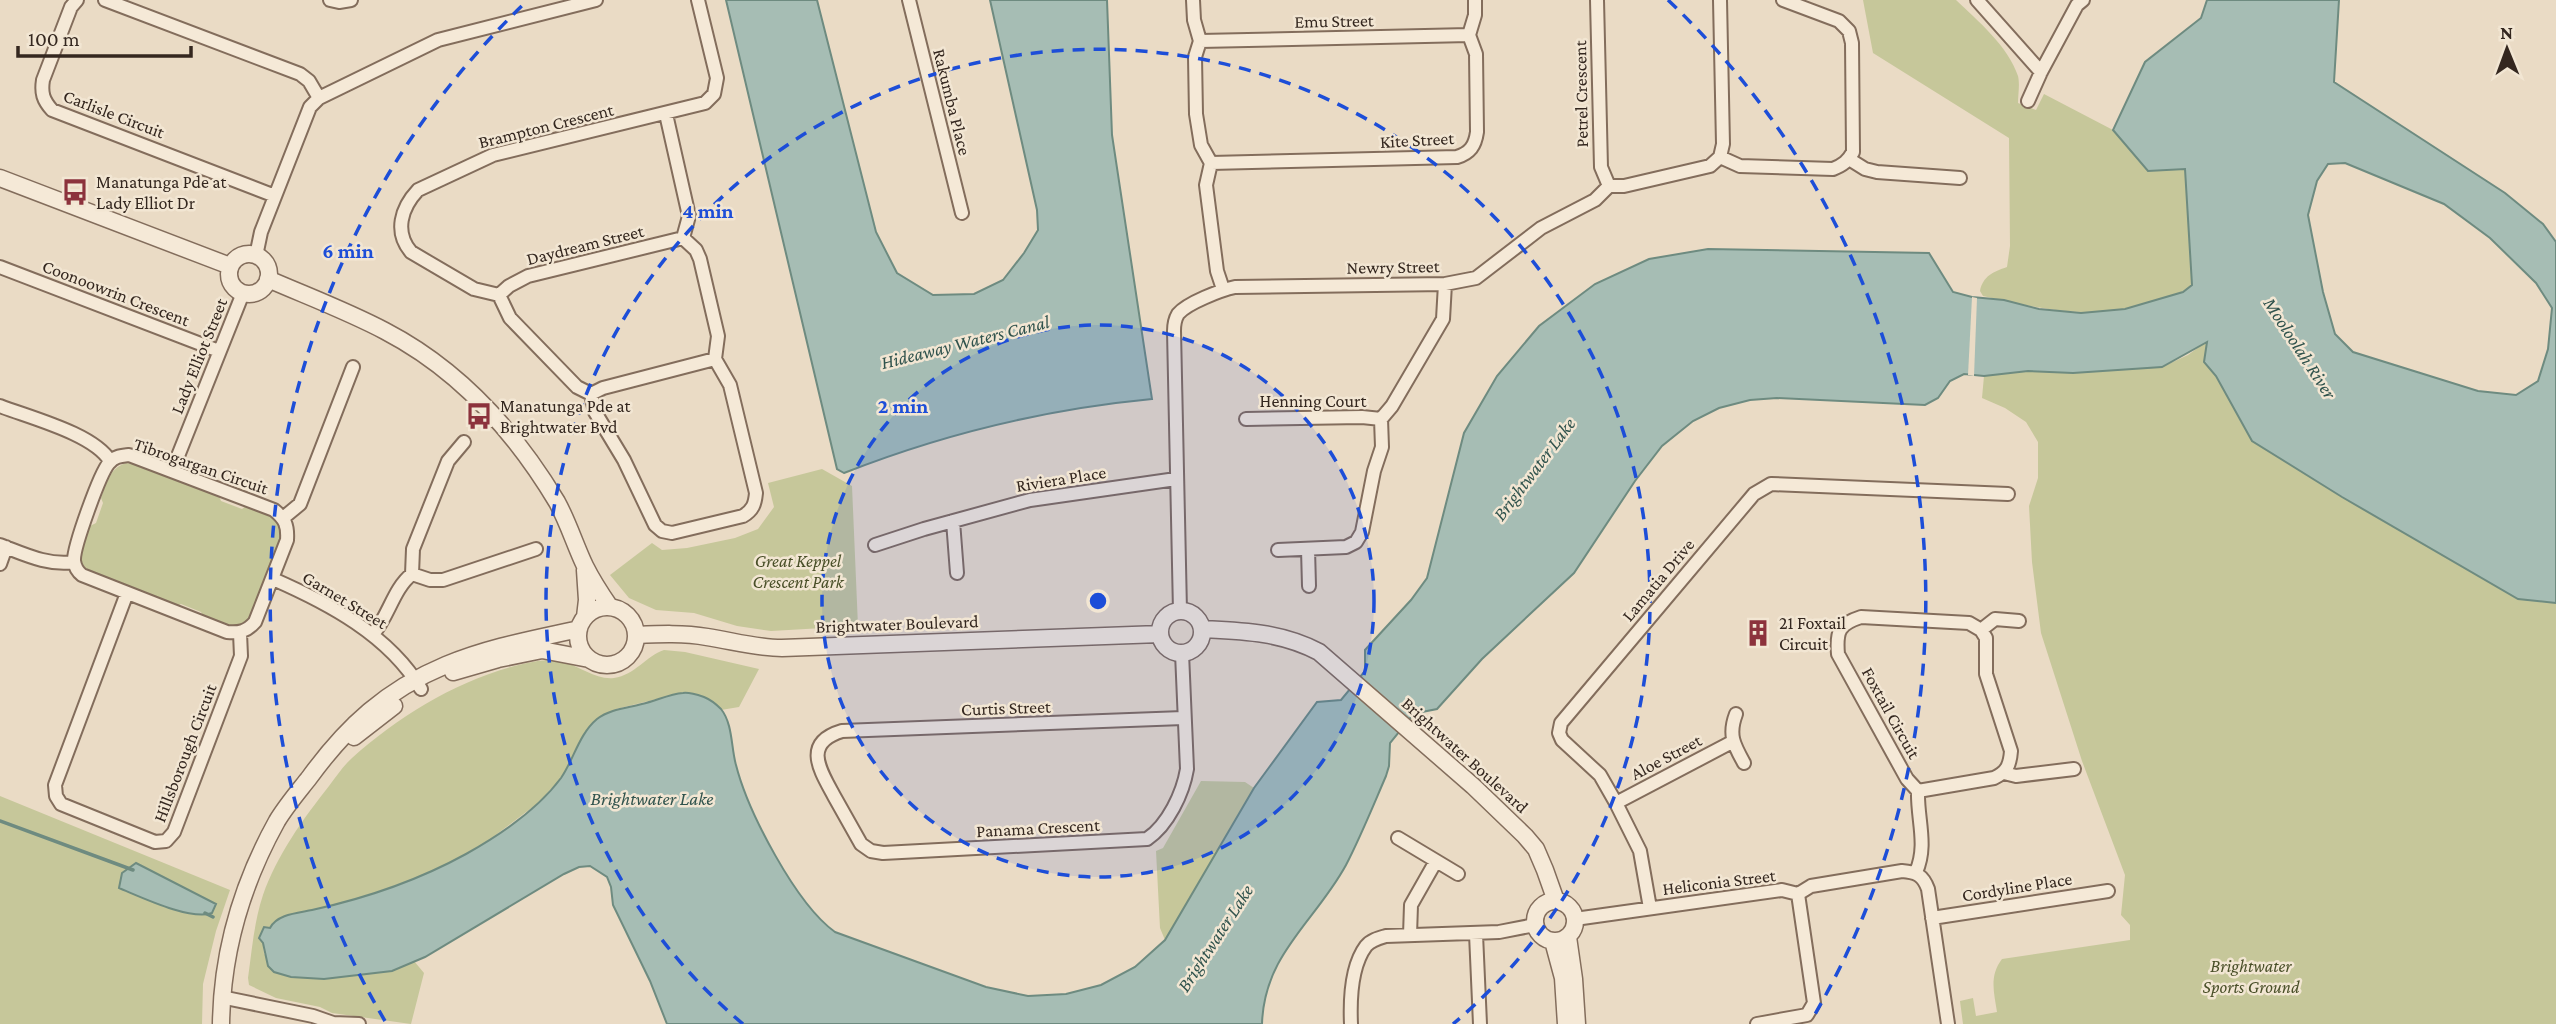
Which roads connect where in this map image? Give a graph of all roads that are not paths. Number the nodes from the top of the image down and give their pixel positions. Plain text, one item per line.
1 (77, 0) edge
2 (105, 0) edge
3 (330, 0) edge
4 (351, 0) edge
5 (596, 0) edge
6 (698, 0) edge
7 (909, 0) edge
8 (1193, 0) edge
9 (1475, 0) edge
10 (1597, 0) edge
11 (1720, 0) edge
12 (1783, 0) edge
13 (1977, 0) edge
14 (2083, 0) edge
15 (1469, 35) junction
16 (1200, 41) junction
17 (2041, 72) junction
18 (319, 98) junction
19 (2028, 101) dead end
20 (666, 114) junction
21 (1720, 157) junction
22 (1849, 159) junction
23 (1211, 163) junction
24 (0, 178) edge
25 (1960, 178) dead end
26 (1609, 186) junction
27 (275, 196) junction
28 (962, 213) dead end
29 (683, 238) junction
30 (256, 256) junction
31 (230, 266) junction
32 (0, 267) edge
33 (268, 279) junction
34 (1445, 284) junction
35 (1223, 289) junction
36 (243, 293) junction
37 (499, 295) junction
38 (219, 351) junction
39 (715, 359) junction
40 (353, 367) dead end
41 (591, 394) junction
42 (0, 406) edge
43 (1245, 419) dead end
44 (1381, 419) junction
45 (464, 442) dead end
46 (110, 461) junction
47 (172, 471) junction
48 (1176, 479) junction
49 (2008, 494) dead end
50 (283, 518) junction
51 (953, 521) junction
52 (875, 545) dead end
53 (3, 546) edge
54 (536, 549) dead end
55 (1308, 549) junction
56 (1278, 550) dead end
57 (74, 562) junction
58 (0, 564) edge
59 (584, 564) junction
60 (957, 573) dead end
61 (412, 574) junction
62 (272, 579) junction
63 (1309, 586) dead end
64 (127, 593) junction
65 (610, 607) junction
66 (1180, 611) junction
67 (2020, 621) dead end
68 (582, 623) junction
69 (1202, 629) junction
70 (1981, 630) junction
71 (240, 633) junction
72 (373, 634) junction
73 (1160, 634) junction
74 (637, 635) junction
75 (1182, 653) junction
76 (590, 659) junction
77 (418, 684) junction
78 (1736, 714) dead end
79 (1184, 718) junction
80 (830, 735) joint
81 (1732, 742) junction
82 (1744, 763) dead end
83 (2074, 769) dead end
84 (2004, 773) junction
85 (1918, 791) junction
86 (1616, 803) junction
87 (1398, 838) dead end
88 (1436, 861) junction
89 (1916, 872) junction
90 (1458, 874) dead end
91 (2108, 891) dead end
92 (1798, 894) junction
93 (1556, 901) junction
94 (1650, 908) junction
95 (1932, 918) junction
96 (1575, 919) junction
97 (1535, 925) junction
98 (1476, 934) junction
99 (1410, 935) junction
100 (1560, 939) junction
101 (221, 997) junction
102 (220, 1024) edge
103 (332, 1024) edge
104 (359, 1024) edge
105 (1351, 1024) edge
106 (1480, 1024) edge
107 (1566, 1024) edge
108 (1577, 1024) edge
109 (1757, 1024) edge
110 (1948, 1024) edge

1 - 27 street, Carlisle Circuit
2 - 18 street
3 - 4 street
5 - 18 street
6 - 20 street, Brampton Crescent
7 - 28 street, Rakumba Place
8 - 16 street
9 - 15 street, Kite Street
10 - 26 street, Petrel Crescent
11 - 21 street
12 - 22 street
13 - 17 street
14 - 17 street
15 - 16 street, Emu Street
15 - 23 street, Kite Street
16 - 23 street
17 - 19 street
18 - 27 street
20 - 29 street
20 - 37 street, Brampton Crescent
21 - 22 street
21 - 26 street
22 - 25 street
23 - 35 street
24 - 31 street
26 - 34 street, Newry Street
27 - 30 street
29 - 37 street, Daydream Street
29 - 39 street
30 - 31 street
30 - 33 street
31 - 36 street
32 - 38 street, Coonoowrin Crescent
33 - 36 street
33 - 59 street
34 - 35 street, Newry Street
34 - 44 street
35 - 48 street, Newry Street
36 - 38 street, Lady Elliot Street
37 - 41 street
38 - 47 street, Lady Elliot Street
39 - 41 street
39 - 41 street
40 - 50 street
42 - 46 street
43 - 44 street, Henning Court
44 - 55 street
45 - 61 street
46 - 47 street, Tibrogargan Circuit
46 - 57 street, Tibrogargan Circuit
47 - 50 street, Tibrogargan Circuit
48 - 51 street, Riviera Place
48 - 66 street, Newry Street
49 - 86 street, Lamatia Drive
50 - 62 street
51 - 52 street, Riviera Place
51 - 60 street
53 - 57 street
53 - 58 street
54 - 61 street
55 - 56 street
55 - 63 street
57 - 64 street
59 - 65 street
59 - 68 street
61 - 72 street
62 - 71 street
62 - 72 street, Garnet Street
64 - 71 street
64 - 71 street, Hillsborough Circuit
65 - 68 street
65 - 74 street
66 - 69 street
66 - 73 street
67 - 70 street
68 - 76 street
68 - 77 street
69 - 75 street
69 - 93 street, Brightwater Boulevard
70 - 84 street
70 - 85 street, Foxtail Circuit
72 - 77 street, Garnet Street
73 - 74 street, Brightwater Boulevard
73 - 75 street
74 - 76 street
75 - 79 street, Panama Crescent
76 - 77 street
77 - 101 street
78 - 81 street
79 - 80 street, Curtis Street
79 - 80 street, Panama Crescent
81 - 82 street
81 - 86 street, Aloe Street
83 - 84 street
84 - 85 street
85 - 89 street
86 - 94 street, Lamatia Drive
87 - 88 street
88 - 90 street
88 - 99 street
89 - 92 street, Heliconia Street
89 - 95 street
91 - 95 street, Cordyline Place
92 - 94 street, Heliconia Street
92 - 109 street
93 - 96 street
93 - 97 street
94 - 96 street, Heliconia Street
95 - 110 street
96 - 100 street
97 - 98 street
97 - 100 street
98 - 99 street
98 - 106 street
99 - 105 street
100 - 107 street
100 - 108 street
101 - 102 street
101 - 103 street
103 - 104 street

